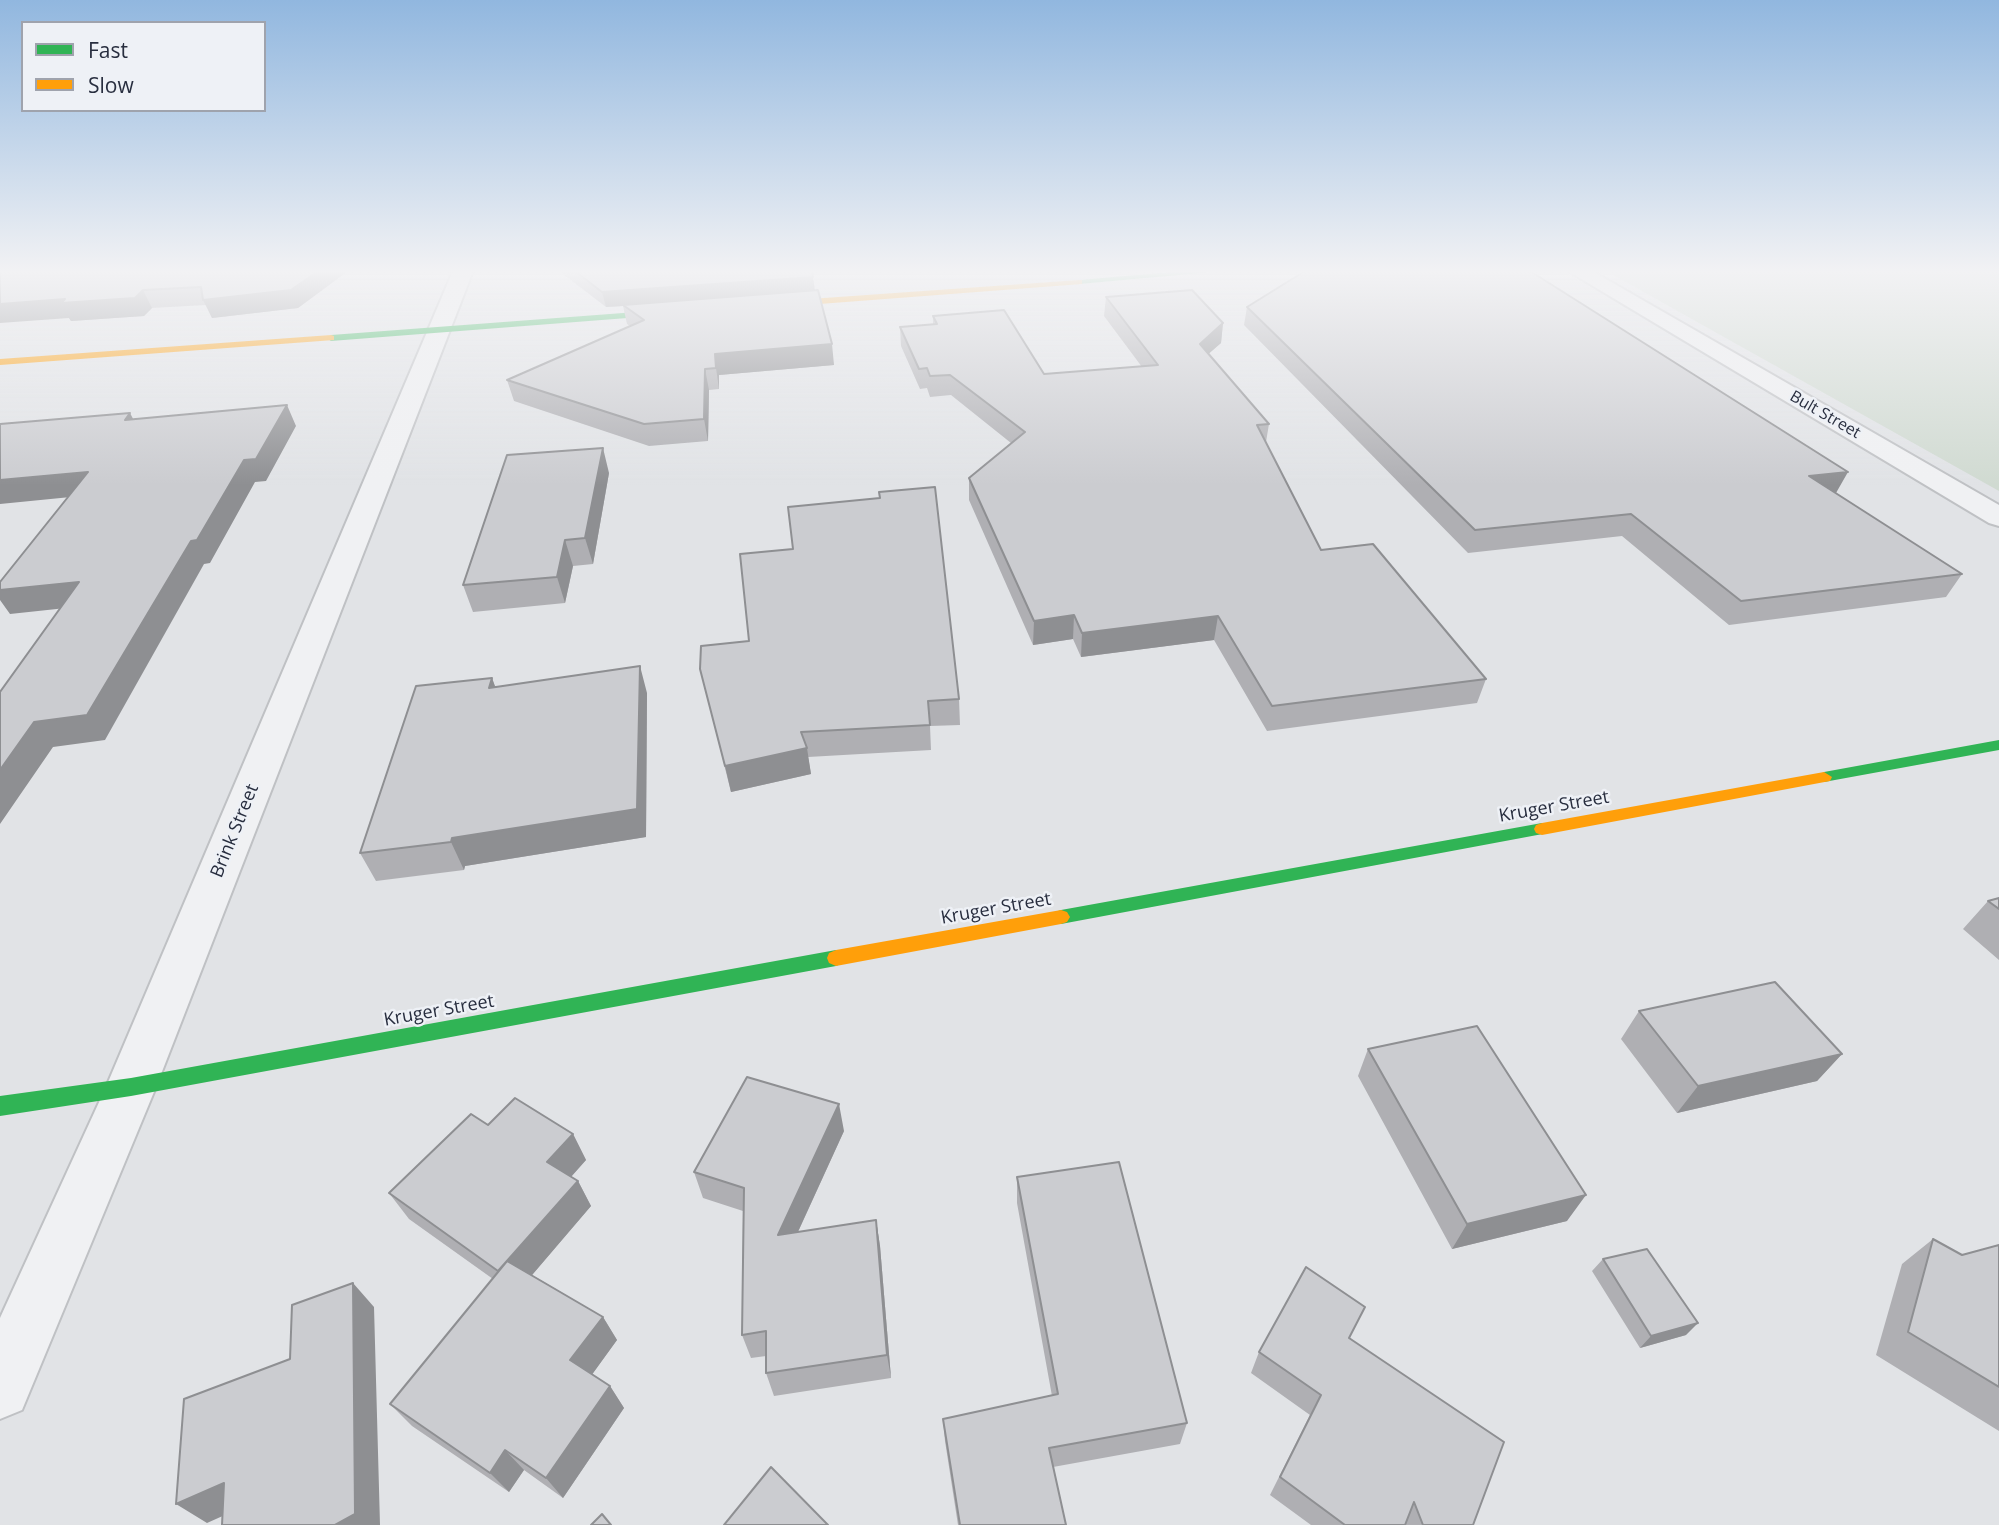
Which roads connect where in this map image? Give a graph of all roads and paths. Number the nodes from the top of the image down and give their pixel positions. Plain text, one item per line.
1 (271, 342) edge
2 (432, 342) edge
3 (1699, 342) edge
4 (0, 362) edge
5 (1999, 517) edge
6 (1999, 745) edge
7 (131, 1087) junction
8 (0, 1106) edge
9 (0, 1388) edge

1 - 4 street
2 - 7 street, Brink Street
3 - 5 street, Bult Street
6 - 7 street, Kruger Street
7 - 8 street, Kruger Street
7 - 9 street, Brink Street

